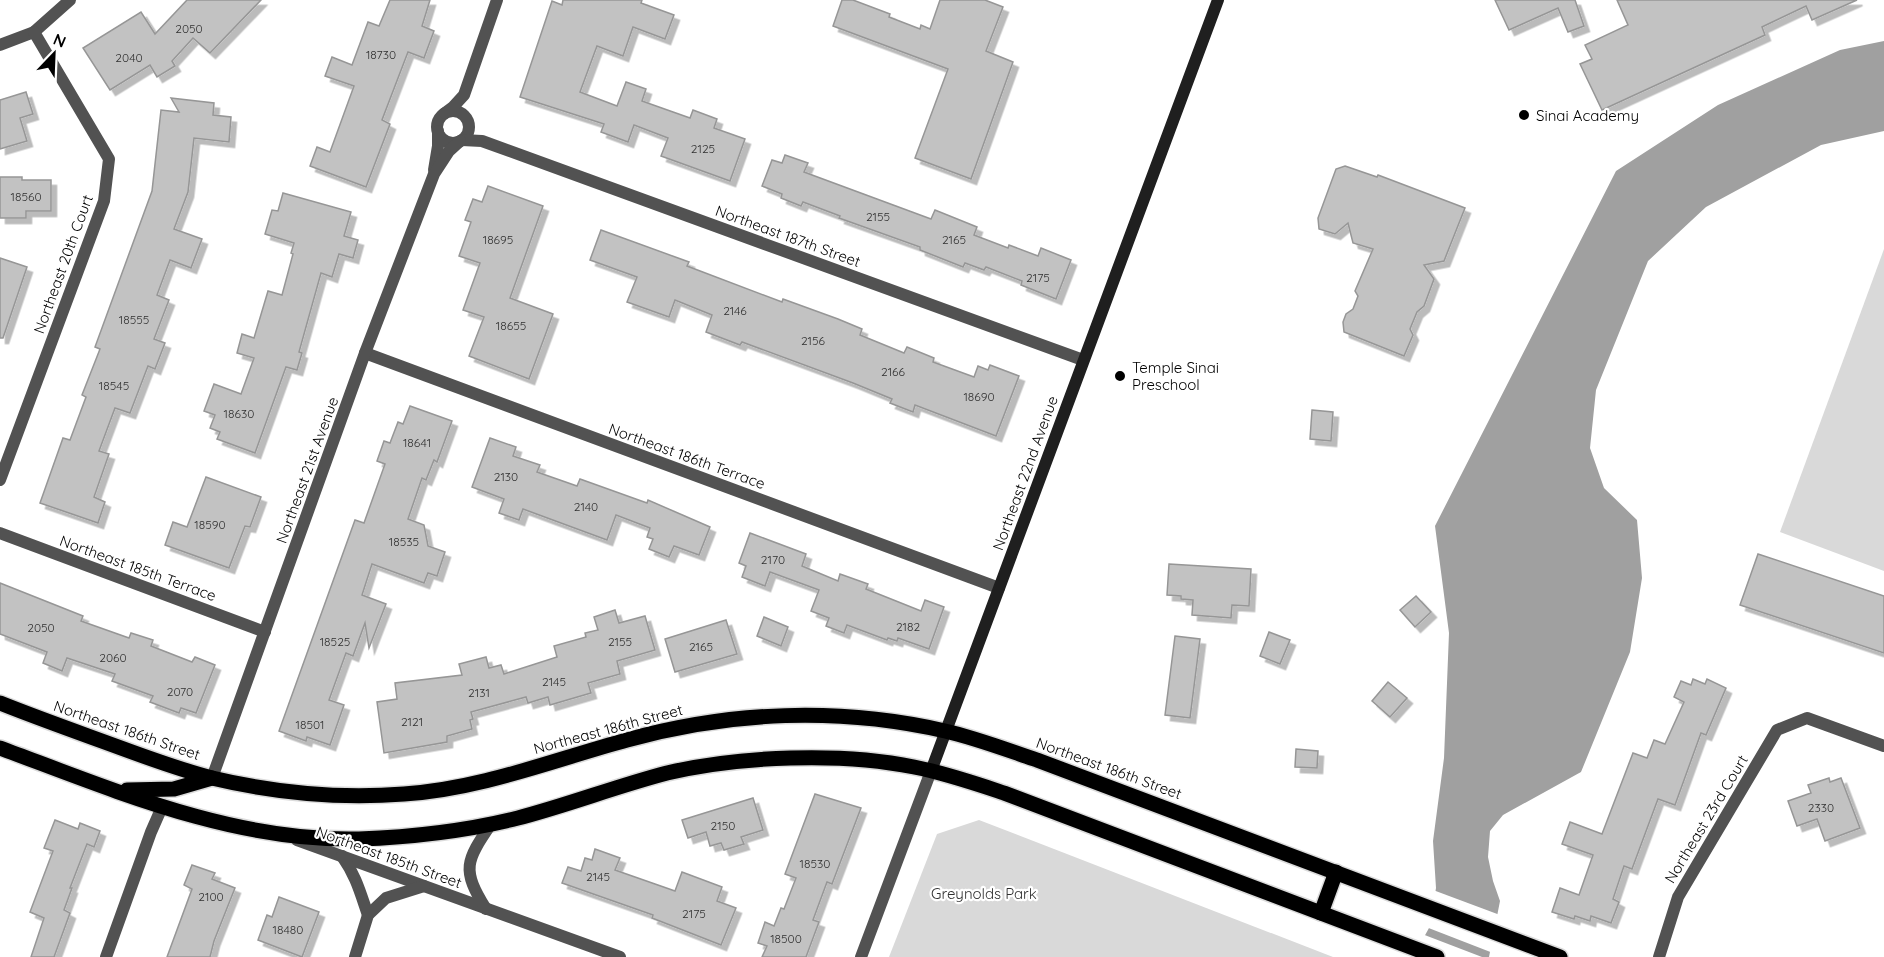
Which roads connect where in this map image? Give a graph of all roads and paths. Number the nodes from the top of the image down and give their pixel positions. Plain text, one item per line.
1 (70, 0) edge
2 (497, 0) edge
3 (1218, 0) edge
4 (34, 33) junction
5 (0, 45) edge
6 (464, 95) junction
7 (445, 113) junction
8 (468, 121) junction
9 (438, 132) junction
10 (461, 140) junction
11 (482, 141) junction
12 (434, 174) junction
13 (365, 353) junction
14 (1083, 360) junction
15 (0, 480) edge
16 (0, 533) edge
17 (999, 588) junction
18 (265, 632) junction
19 (0, 704) edge
20 (946, 731) junction
21 (1884, 746) edge
22 (0, 748) edge
23 (931, 771) junction
24 (212, 778) junction
25 (112, 790) junction
26 (162, 807) junction
27 (491, 824) junction
28 (282, 834) junction
29 (342, 856) junction
30 (1336, 872) junction
31 (424, 886) junction
32 (486, 909) junction
33 (1321, 913) junction
34 (368, 915) junction
35 (600, 954) edge
36 (105, 957) edge
37 (356, 957) edge
38 (620, 957) edge
39 (861, 957) edge
40 (1437, 957) edge
41 (1560, 957) edge
42 (1659, 957) edge

1 - 4 street
2 - 6 street
3 - 14 street, Northeast 22nd Avenue
4 - 5 street
4 - 15 street, Northeast 20th Court
6 - 7 street
6 - 8 street
7 - 8 street
7 - 9 street
8 - 10 street
8 - 11 street
9 - 10 street
9 - 12 street, Northeast 21st Avenue
10 - 11 street, Northeast 187th Street
10 - 12 street, Northeast 21st Avenue
11 - 14 street, Northeast 187th Street
12 - 13 street, Northeast 21st Avenue
13 - 17 street, Northeast 186th Terrace
13 - 18 street, Northeast 21st Avenue
14 - 17 street, Northeast 22nd Avenue
16 - 18 street, Northeast 185th Terrace
17 - 20 street, Northeast 22nd Avenue
18 - 24 street, Northeast 21st Avenue
19 - 24 main road, Northeast 186th Street
20 - 23 street, Northeast 22nd Avenue
20 - 24 main road, Northeast 186th Street
20 - 30 main road, Northeast 186th Street
21 - 42 street, Northeast 23rd Court
22 - 25 main road
23 - 27 main road
23 - 33 main road
23 - 39 street, Northeast 22nd Avenue
24 - 25 main road
25 - 26 main road
26 - 28 main road
26 - 36 street
27 - 28 main road
27 - 32 street, Northeast 185th Street
28 - 29 street, Northeast 185th Street
29 - 31 street, Northeast 185th Street
29 - 34 street
30 - 33 main road
30 - 41 main road, Northeast 186th Street
31 - 32 street, Northeast 185th Street
31 - 34 street
32 - 35 street, Northeast 185th Street
33 - 40 main road
34 - 37 street
35 - 38 street, Northeast 185th Street

